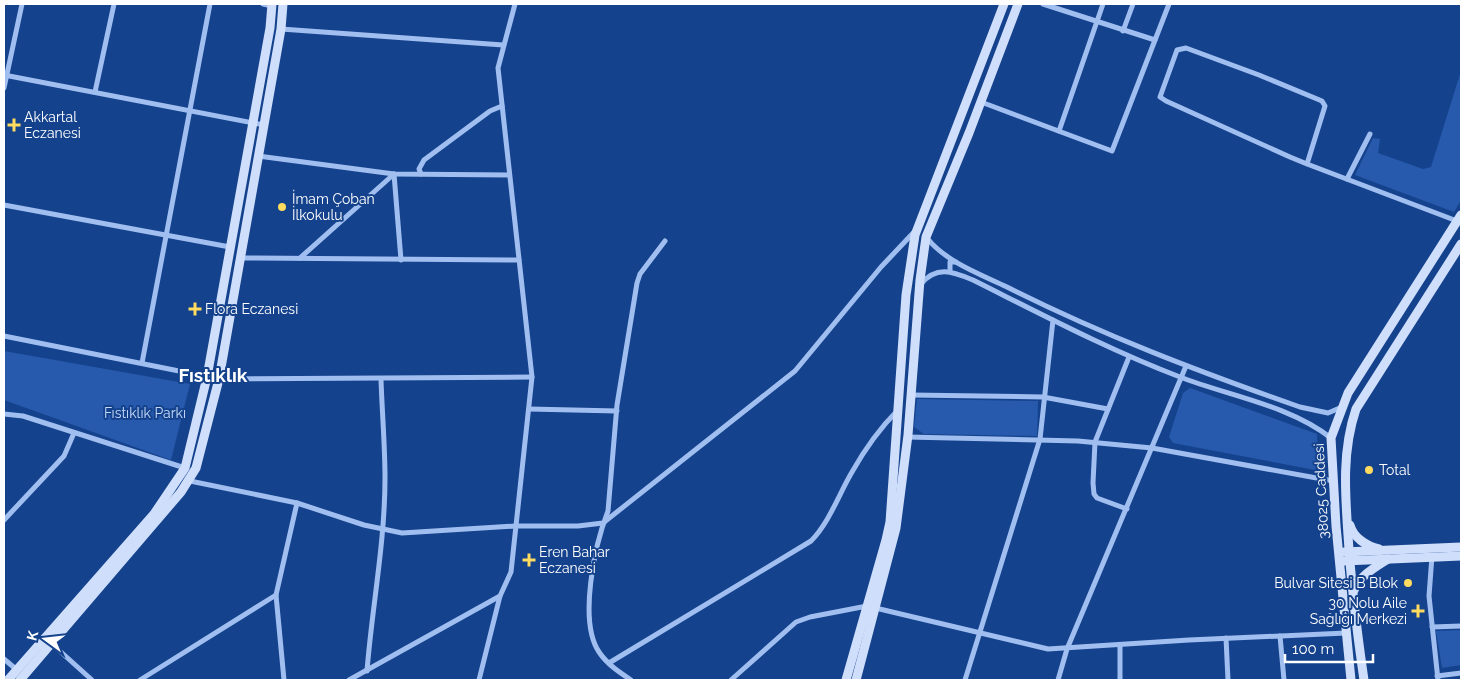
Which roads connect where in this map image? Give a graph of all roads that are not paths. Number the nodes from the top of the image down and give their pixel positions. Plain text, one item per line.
1 (22, 4) edge
2 (114, 4) edge
3 (210, 4) edge
4 (269, 4) edge
5 (283, 4) edge
6 (515, 4) edge
7 (1004, 4) edge
8 (1018, 4) edge
9 (1043, 4) edge
10 (1103, 4) edge
11 (1132, 4) edge
12 (1168, 4) edge
13 (1056, 6) edge
14 (1097, 23) junction
15 (281, 29) junction
16 (1123, 31) junction
17 (1154, 40) junction
18 (503, 45) junction
19 (5, 76) edge
20 (4, 88) edge
21 (95, 92) junction
22 (981, 102) junction
23 (502, 106) junction
24 (190, 109) junction
25 (253, 123) junction
26 (264, 125) junction
27 (1059, 131) junction
28 (1370, 134) dead end
29 (258, 156) junction
30 (1307, 164) junction
31 (394, 174) junction
32 (421, 174) junction
33 (508, 175) junction
34 (1347, 179) junction
35 (4, 205) edge
36 (1459, 218) edge
37 (918, 227) junction
38 (165, 235) junction
39 (926, 237) junction
40 (664, 240) dead end
41 (1461, 244) edge
42 (230, 247) junction
43 (239, 258) junction
44 (300, 258) junction
45 (401, 260) junction
46 (519, 260) junction
47 (959, 263) junction
48 (950, 271) junction
49 (919, 286) junction
50 (1053, 320) junction
51 (4, 336) edge
52 (1129, 357) junction
53 (142, 363) junction
54 (1186, 366) junction
55 (207, 377) junction
56 (532, 377) junction
57 (1182, 378) junction
58 (218, 379) junction
59 (381, 379) junction
60 (911, 395) junction
61 (1043, 397) junction
62 (1343, 406) junction
63 (1108, 408) junction
64 (529, 409) junction
65 (898, 410) junction
66 (617, 411) junction
67 (4, 414) edge
68 (74, 433) junction
69 (907, 437) junction
70 (1332, 438) junction
71 (1040, 440) junction
72 (1095, 442) junction
73 (1152, 448) junction
74 (185, 468) junction
75 (190, 481) junction
76 (1332, 481) junction
77 (297, 503) junction
78 (1127, 509) junction
79 (1347, 515) junction
80 (4, 520) edge
81 (603, 523) junction
82 (516, 526) junction
83 (382, 530) junction
84 (1461, 548) edge
85 (1389, 555) junction
86 (1339, 556) junction
87 (1350, 556) junction
88 (1432, 556) junction
89 (1461, 556) edge
90 (1353, 593) junction
91 (276, 595) junction
92 (500, 596) junction
93 (871, 607) junction
94 (1461, 626) edge
95 (1432, 628) junction
96 (980, 632) junction
97 (1346, 633) junction
98 (1280, 636) junction
99 (1226, 638) junction
100 (52, 644) junction
101 (1120, 645) junction
102 (1067, 649) junction
103 (4, 659) edge
104 (609, 663) junction
105 (17, 670) junction
106 (368, 671) junction
107 (1461, 673) edge
108 (1438, 678) edge
109 (8, 680) edge
110 (20, 680) edge
111 (92, 680) edge
112 (140, 680) edge
113 (284, 680) edge
114 (349, 680) edge
115 (479, 680) edge
116 (630, 680) edge
117 (730, 680) edge
118 (846, 680) edge
119 (856, 680) edge
120 (965, 680) edge
121 (1058, 680) edge
122 (1120, 680) edge
123 (1228, 680) edge
124 (1284, 680) edge
125 (1351, 680) edge
126 (1364, 680) edge

1 - 19 street
2 - 21 street
3 - 24 street
4 - 25 street
5 - 15 street
6 - 18 street
7 - 37 street
8 - 22 street
9 - 13 street
10 - 14 street
11 - 16 street
12 - 17 street
13 - 14 street
14 - 16 street
14 - 27 street
15 - 18 street
15 - 26 street
16 - 17 street
17 - 27 street
18 - 23 street
19 - 20 street
19 - 21 street
21 - 24 street
22 - 27 street
22 - 39 street
23 - 32 street
23 - 33 street
24 - 25 street
24 - 38 street
25 - 26 street
25 - 42 street
26 - 29 street
28 - 34 street
29 - 31 street
29 - 43 street
30 - 30 street
30 - 34 street
31 - 32 street
31 - 44 street
31 - 45 street
32 - 33 street
33 - 46 street
34 - 36 street
35 - 38 street
36 - 62 street, 38025 Caddesi
37 - 65 street
37 - 81 street
38 - 42 street
38 - 53 street
39 - 47 street
39 - 49 street
40 - 66 street
41 - 79 street, 38025 Caddesi
42 - 55 street
43 - 44 street
43 - 58 street
44 - 45 street
45 - 46 street
46 - 56 street
47 - 48 street
47 - 54 street
48 - 49 street
48 - 50 street
49 - 60 street
50 - 52 street
50 - 61 street
51 - 53 street
52 - 57 street
52 - 63 street
53 - 55 street
54 - 57 street
54 - 62 street
55 - 58 street
55 - 74 street
56 - 59 street
56 - 64 street
57 - 70 street
57 - 73 street
58 - 59 street
58 - 75 street
59 - 83 street
60 - 61 street
60 - 69 street
61 - 63 street
61 - 71 street
62 - 70 street, 38025 Caddesi
63 - 72 street
64 - 66 street
64 - 82 street
65 - 93 street
65 - 104 street
66 - 81 street
67 - 68 street
68 - 74 street
68 - 80 street
69 - 71 street
69 - 93 street
70 - 76 street, 38025 Caddesi
71 - 72 street
71 - 96 street
72 - 73 street
72 - 78 street
73 - 76 street
73 - 78 street
74 - 105 street
75 - 77 street
75 - 100 street
76 - 86 street, 38025 Caddesi
77 - 83 street
77 - 91 street
78 - 102 street
79 - 85 street
79 - 87 street, 38025 Caddesi
81 - 82 street
81 - 104 street
82 - 83 street
82 - 92 street
83 - 106 street
84 - 85 street
85 - 87 street
85 - 88 street
85 - 90 street
86 - 87 street
86 - 97 street, 38025 Caddesi
87 - 90 street, 38025 Caddesi
88 - 89 street
88 - 95 street
90 - 126 street, 38025 Caddesi
91 - 112 street
91 - 113 street
92 - 106 street
92 - 115 street
93 - 96 street
93 - 117 street
93 - 118 street
93 - 119 street
94 - 95 street
95 - 108 street
96 - 102 street
96 - 120 street
97 - 98 street
97 - 125 street, 38025 Caddesi
98 - 99 street
98 - 124 street
99 - 101 street
99 - 123 street
100 - 110 street
100 - 111 street
101 - 102 street
101 - 122 street
102 - 121 street
103 - 105 street
104 - 116 street
105 - 109 street
106 - 114 street
107 - 108 street

